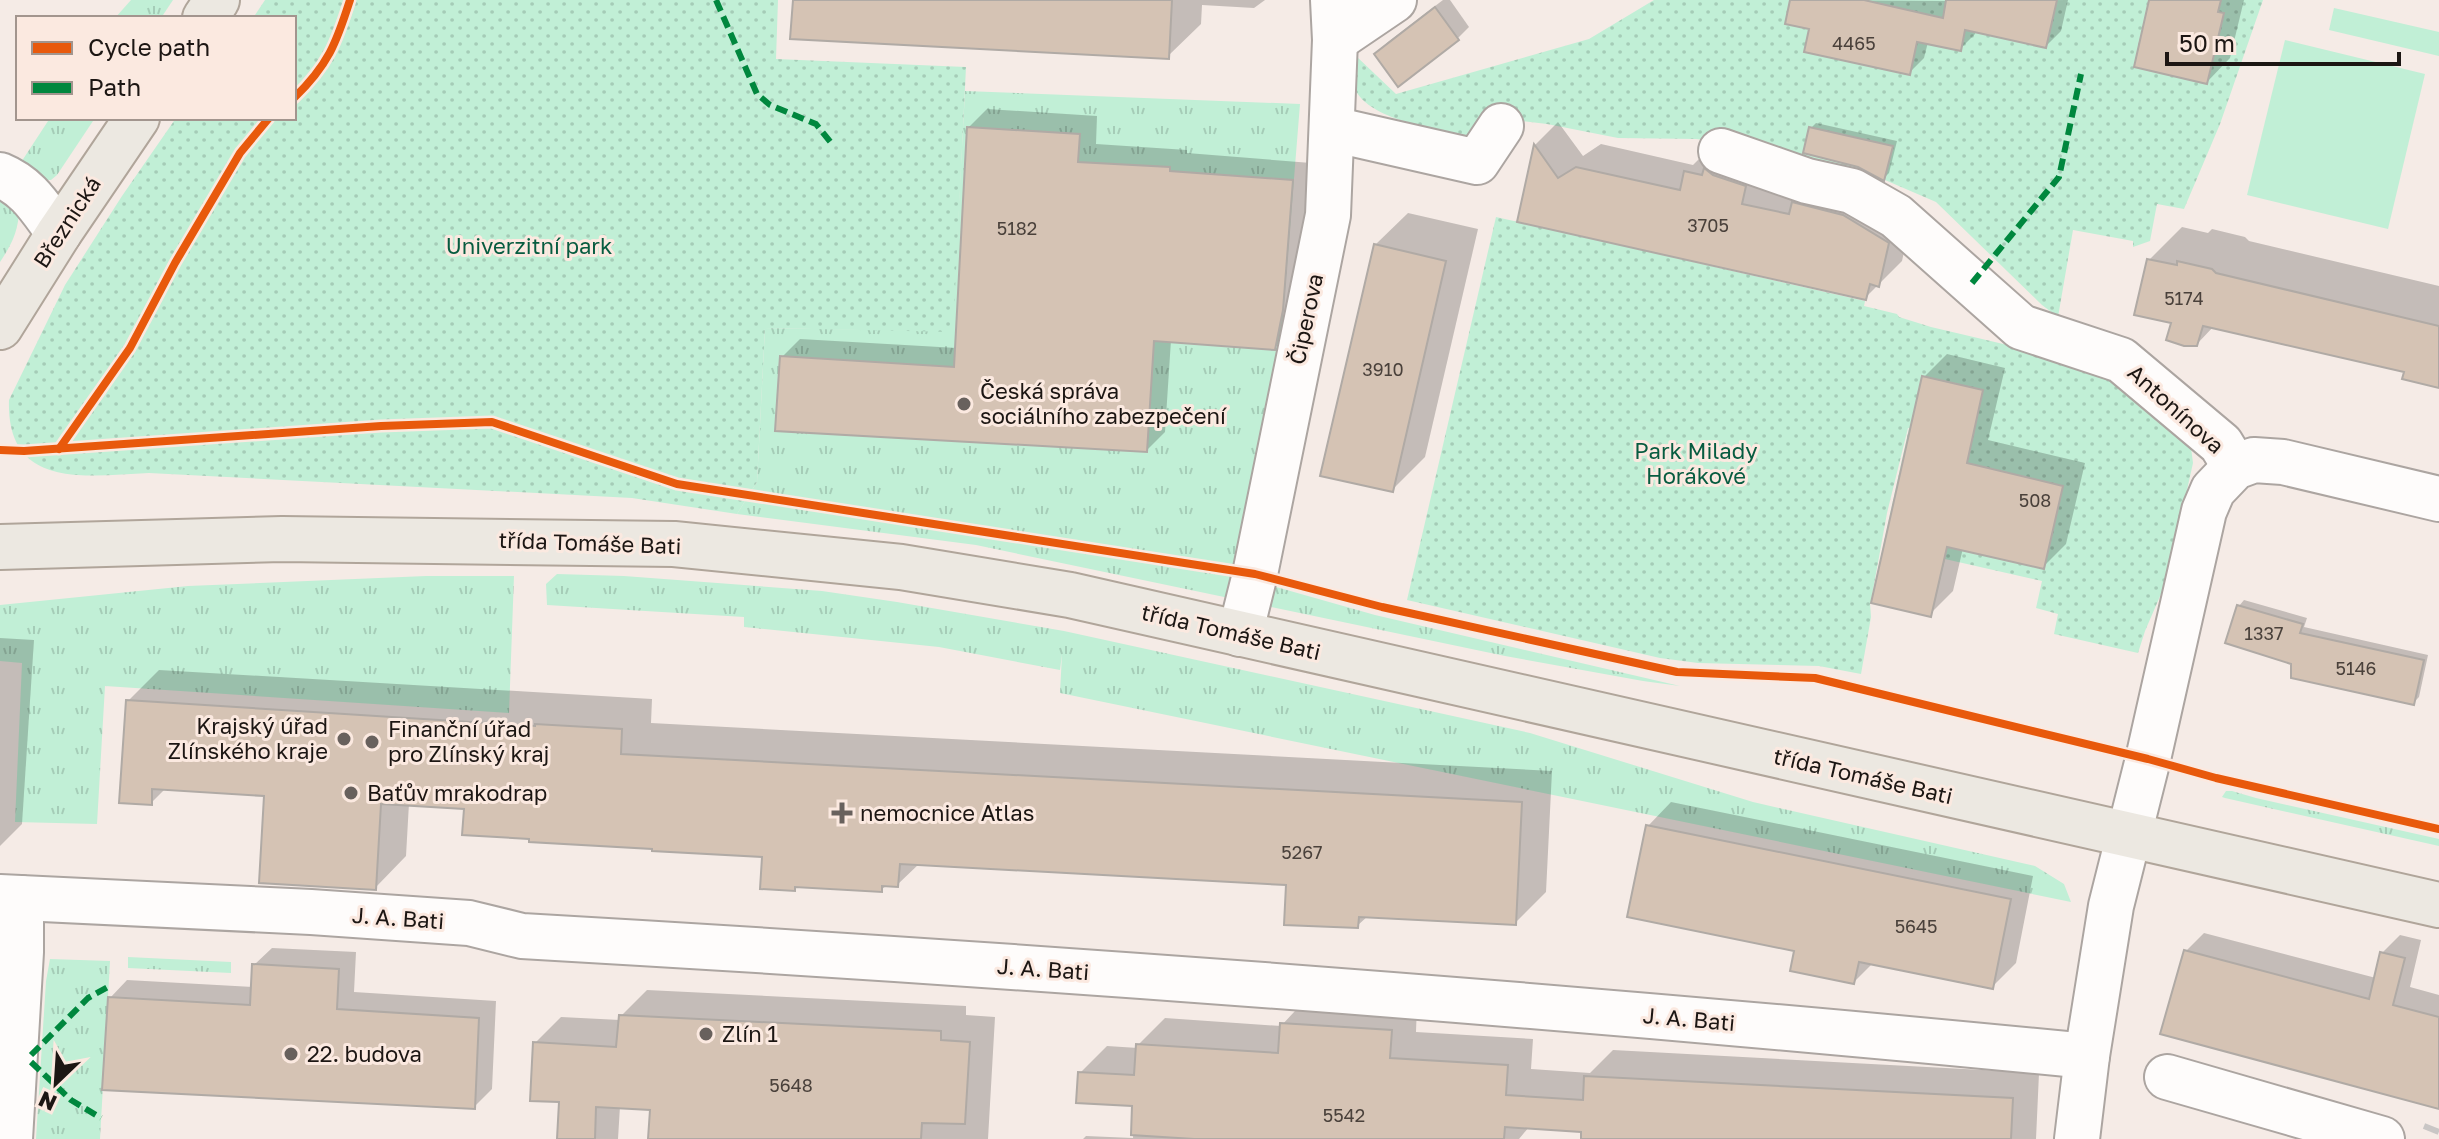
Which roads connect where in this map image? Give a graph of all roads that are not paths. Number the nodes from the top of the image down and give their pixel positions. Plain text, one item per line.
1 (1394, 0) edge
2 (1334, 20) edge
3 (136, 120) edge
4 (1501, 126) dead end
5 (1332, 129) junction
6 (1721, 151) dead end
7 (0, 175) edge
8 (59, 233) junction
9 (0, 327) edge
10 (2235, 467) junction
11 (2439, 499) edge
12 (0, 547) edge
13 (1240, 634) junction
14 (2129, 835) junction
15 (11, 897) edge
16 (2439, 905) edge
17 (2087, 1056) junction
18 (2167, 1077) dead end
19 (10, 1139) edge
20 (2077, 1139) edge
21 (2382, 1139) edge

1 - 2 street
2 - 5 street, Čiperova
3 - 8 main road, Březnická
4 - 5 street
5 - 13 street, Čiperova
6 - 10 street, Antonínova
7 - 8 street
8 - 9 main road, Březnická
10 - 11 street, Antonínova
10 - 14 street
12 - 13 main road, třída Tomáše Bati
13 - 14 main road, třída Tomáše Bati
14 - 16 main road, třída Tomáše Bati
14 - 17 street
15 - 17 street, J. A. Bati
15 - 19 street
17 - 20 street
18 - 21 street

